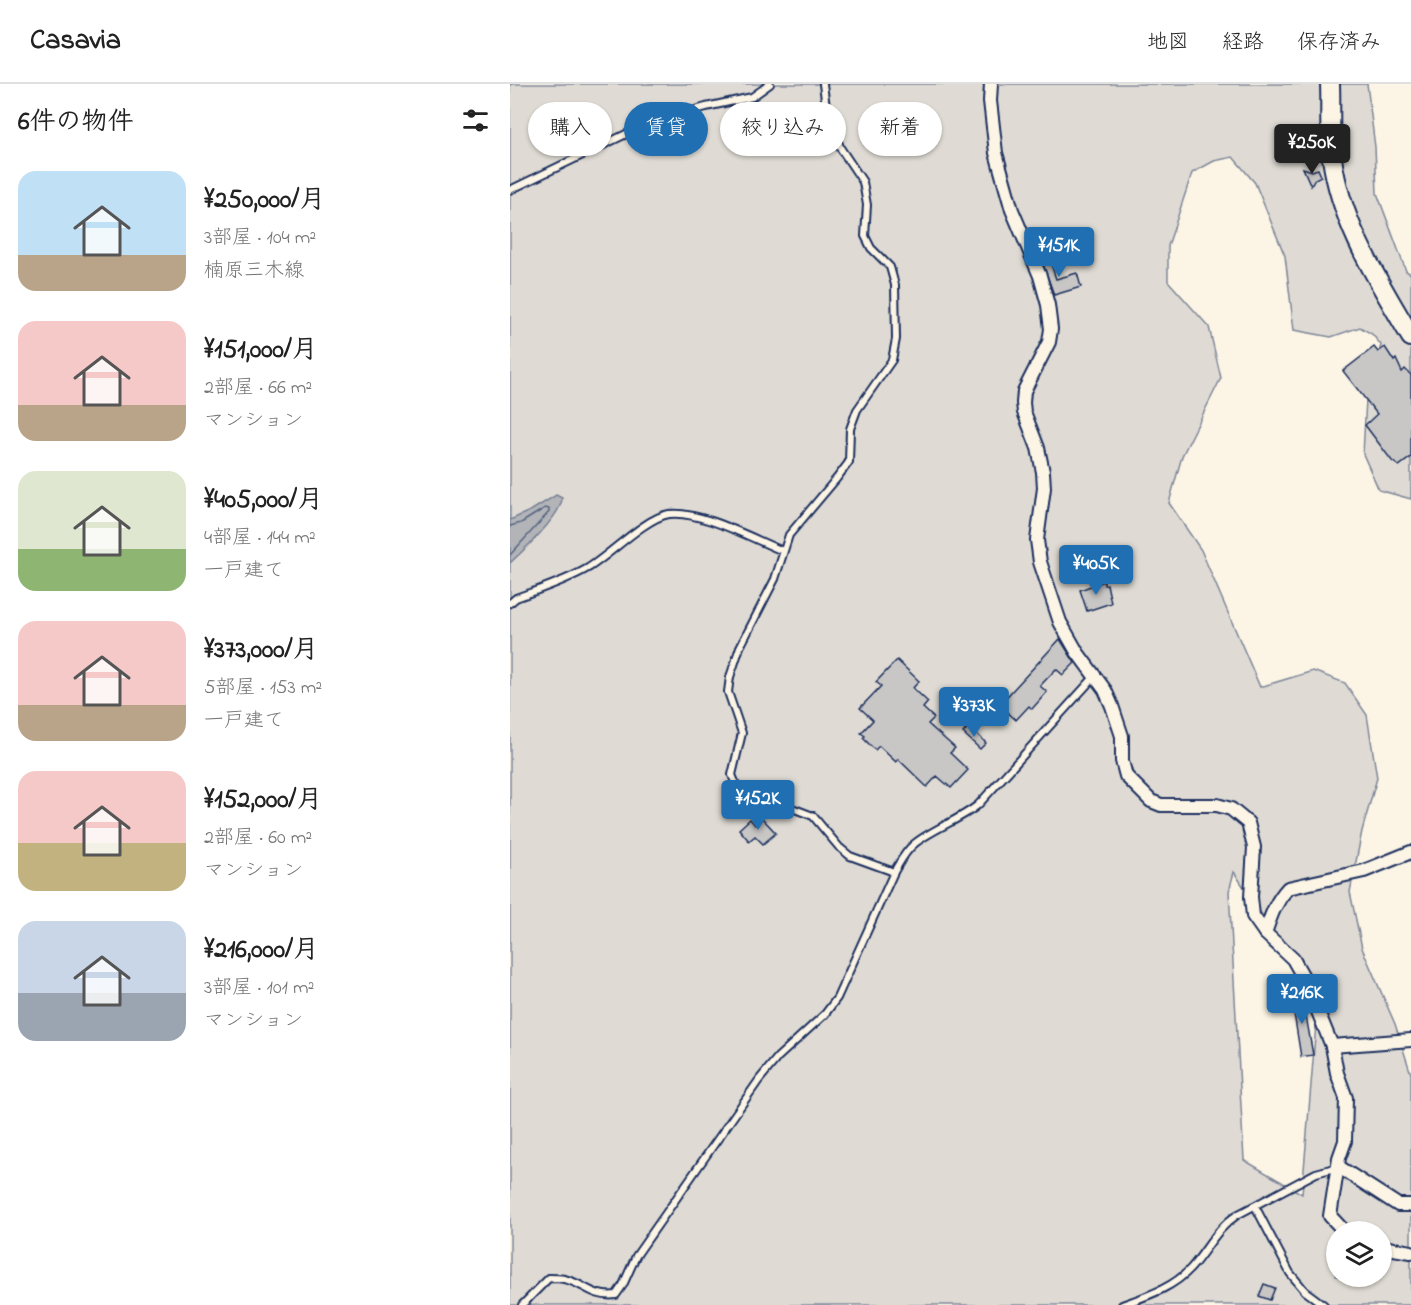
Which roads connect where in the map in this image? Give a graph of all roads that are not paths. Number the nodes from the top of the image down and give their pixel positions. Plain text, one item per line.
1 (770, 84) edge
2 (823, 84) edge
3 (991, 84) edge
4 (1330, 84) edge
5 (510, 190) edge
6 (1411, 337) edge
7 (783, 551) junction
8 (510, 603) edge
9 (1096, 675) junction
10 (1411, 852) edge
11 (894, 872) junction
12 (1265, 933) junction
13 (1411, 1040) edge
14 (1332, 1046) junction
15 (1339, 1167) junction
16 (1411, 1205) edge
17 (1255, 1206) junction
18 (1335, 1221) edge
19 (1392, 1249) edge
20 (1411, 1252) edge
21 (522, 1305) edge
22 (1122, 1305) edge
23 (1324, 1305) edge

1 - 5 lane
2 - 7 lane
3 - 9 street
4 - 6 main road
7 - 8 lane
7 - 11 lane
9 - 11 lane
9 - 12 street
10 - 12 street
11 - 21 lane
12 - 14 street
13 - 14 street
14 - 15 street
15 - 16 street
15 - 17 lane
15 - 18 street
17 - 22 lane
17 - 23 lane
19 - 20 street

